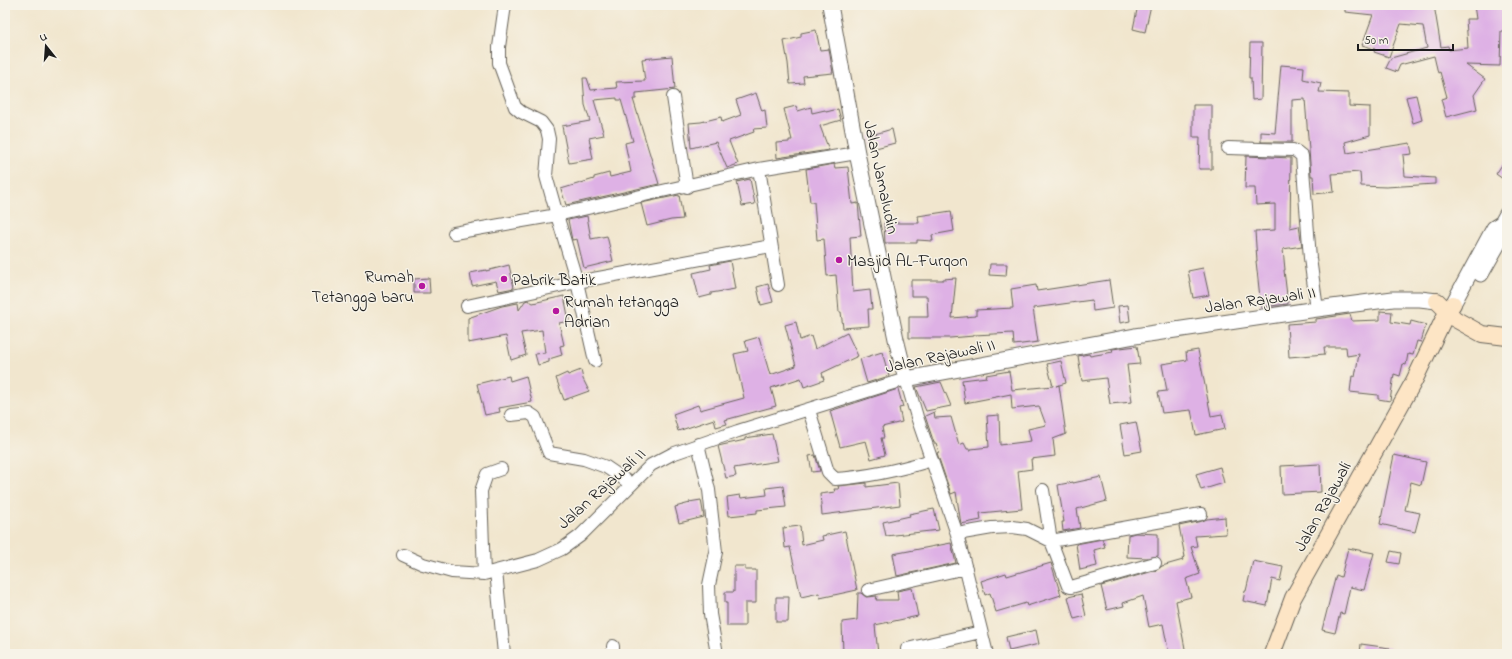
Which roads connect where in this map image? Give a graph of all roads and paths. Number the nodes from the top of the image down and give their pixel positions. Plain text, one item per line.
1 (505, 5) edge
2 (830, 5) edge
3 (673, 97) dead end
4 (1228, 148) dead end
5 (856, 153) junction
6 (759, 169) junction
7 (686, 187) junction
8 (557, 215) junction
9 (1504, 218) edge
10 (454, 234) dead end
11 (771, 246) junction
12 (577, 282) junction
13 (778, 285) dead end
14 (467, 306) dead end
15 (1317, 309) junction
16 (1451, 309) junction
17 (1507, 328) edge
18 (1507, 337) edge
19 (595, 361) dead end
20 (906, 379) junction
21 (809, 410) junction
22 (511, 415) dead end
23 (698, 444) junction
24 (932, 460) junction
25 (501, 469) dead end
26 (631, 484) junction
27 (1043, 490) dead end
28 (1201, 514) dead end
29 (957, 534) junction
30 (1051, 541) junction
31 (403, 555) dead end
32 (1156, 563) dead end
33 (966, 568) junction
34 (490, 572) junction
35 (868, 590) dead end
36 (981, 632) junction
37 (907, 649) dead end
38 (504, 654) edge
39 (717, 654) edge
40 (987, 654) edge
41 (1272, 654) edge

1 - 8 street
2 - 5 street, Jalan Jamaludin
3 - 7 street
4 - 15 street
5 - 6 street
5 - 20 street, Jalan Jamaludin
6 - 7 street
6 - 11 street
7 - 8 street
8 - 10 street
8 - 12 street
9 - 16 street, Jalan Rajawali
11 - 12 street
11 - 13 street
12 - 14 street
12 - 19 street
15 - 16 street, Jalan Rajawali II
15 - 20 street, Jalan Rajawali II
16 - 17 main road
16 - 18 main road
16 - 41 main road, Jalan Rajawali
20 - 21 street, Jalan Rajawali II
20 - 24 street
21 - 23 street, Jalan Rajawali II
21 - 24 street
22 - 26 street
23 - 26 street, Jalan Rajawali II
23 - 39 street
24 - 29 street
25 - 34 street
26 - 34 street, Jalan Rajawali II
27 - 30 street
28 - 30 street
29 - 30 street
29 - 33 street
30 - 32 street
31 - 34 street, Jalan Rajawali II
33 - 35 street
33 - 36 street
34 - 38 street
36 - 37 street
36 - 40 street

